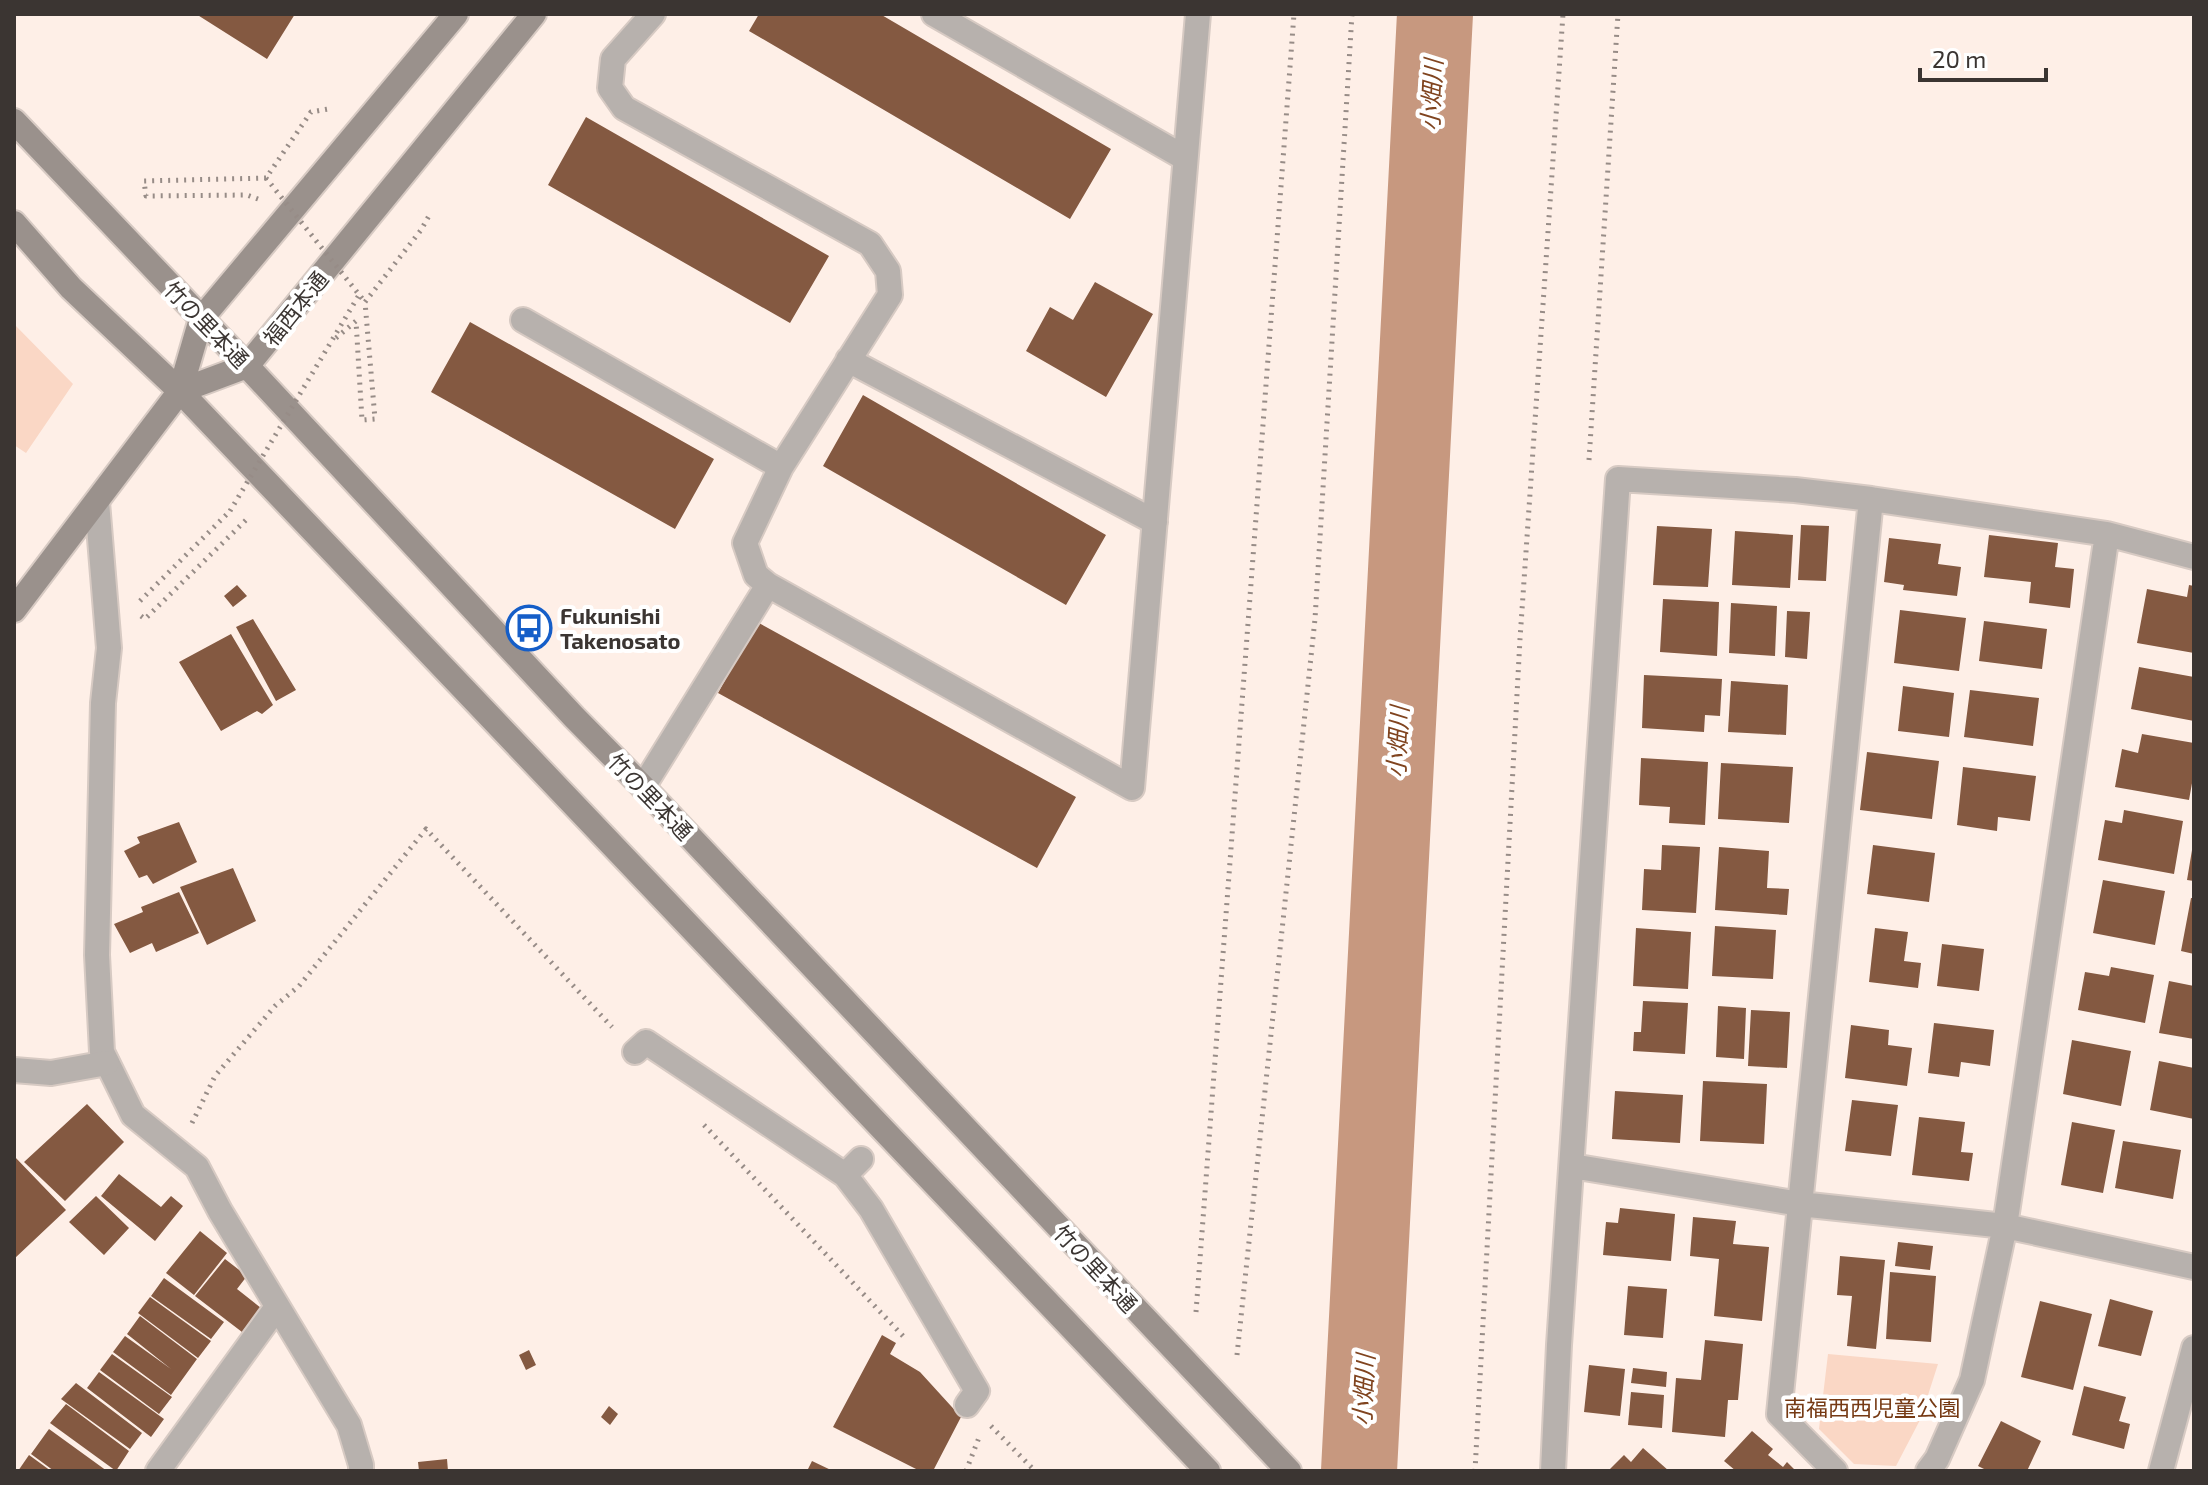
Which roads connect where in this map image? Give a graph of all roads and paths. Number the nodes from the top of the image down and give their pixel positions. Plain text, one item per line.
1 (456, 14) edge
2 (534, 14) edge
3 (653, 14) edge
4 (934, 14) edge
5 (1198, 14) edge
6 (1294, 14) edge
7 (1352, 14) edge
8 (1563, 14) edge
9 (1618, 14) edge
10 (328, 109) dead end
11 (14, 121) edge
12 (1185, 158) junction
13 (266, 178) junction
14 (261, 199) dead end
15 (430, 214) dead end
16 (14, 223) edge
17 (359, 295) junction
18 (365, 302) junction
19 (201, 319) junction
20 (523, 320) dead end
21 (336, 338) dead end
22 (848, 360) junction
23 (247, 366) junction
24 (180, 391) junction
25 (781, 467) junction
26 (1618, 479) junction
27 (1871, 499) junction
28 (97, 502) junction
29 (247, 519) dead end
30 (1155, 522) junction
31 (2107, 534) junction
32 (2194, 557) edge
33 (768, 585) junction
34 (14, 610) edge
35 (643, 787) junction
36 (635, 1052) joint
37 (107, 1063) junction
38 (14, 1070) edge
39 (701, 1121) dead end
40 (178, 1152) junction
41 (1572, 1166) junction
42 (1800, 1204) junction
43 (2005, 1226) junction
44 (2194, 1267) edge
45 (277, 1307) junction
46 (1196, 1312) dead end
47 (908, 1342) dead end
48 (2194, 1348) edge
49 (1237, 1355) dead end
50 (967, 1405) dead end
51 (158, 1471) edge
52 (361, 1471) edge
53 (966, 1471) edge
54 (1035, 1471) edge
55 (1208, 1471) edge
56 (1289, 1471) edge
57 (1475, 1471) edge
58 (1553, 1471) edge
59 (1835, 1471) edge
60 (1928, 1471) edge
61 (2161, 1471) edge

1 - 19 street
2 - 23 street, 福西本通
3 - 22 street
4 - 12 street
5 - 12 street
6 - 46 path
7 - 49 path
8 - 57 path
9 - 26 path
10 - 13 path
11 - 19 street, 竹の里本通
12 - 30 street
13 - 14 path
13 - 17 path, bridge
15 - 18 path
16 - 24 street
17 - 18 path, bridge
17 - 29 path, bridge
18 - 21 path
19 - 23 street, 竹の里本通
19 - 24 street
20 - 25 street
22 - 25 street
22 - 30 street
23 - 24 street, 福西本通
23 - 35 street, 竹の里本通
24 - 28 street
24 - 55 street
25 - 33 street
26 - 27 street
26 - 41 street
27 - 31 street
27 - 42 street
28 - 34 street
28 - 37 street
30 - 33 street
31 - 32 street
31 - 43 street
33 - 35 street
35 - 56 street, 竹の里本通
36 - 40 path
36 - 50 street
37 - 38 street
37 - 40 street
39 - 47 path
40 - 45 street
41 - 42 street
41 - 58 street
42 - 43 street
42 - 59 street
43 - 44 street
43 - 60 street
45 - 51 street
45 - 52 street
48 - 61 street
53 - 54 path

